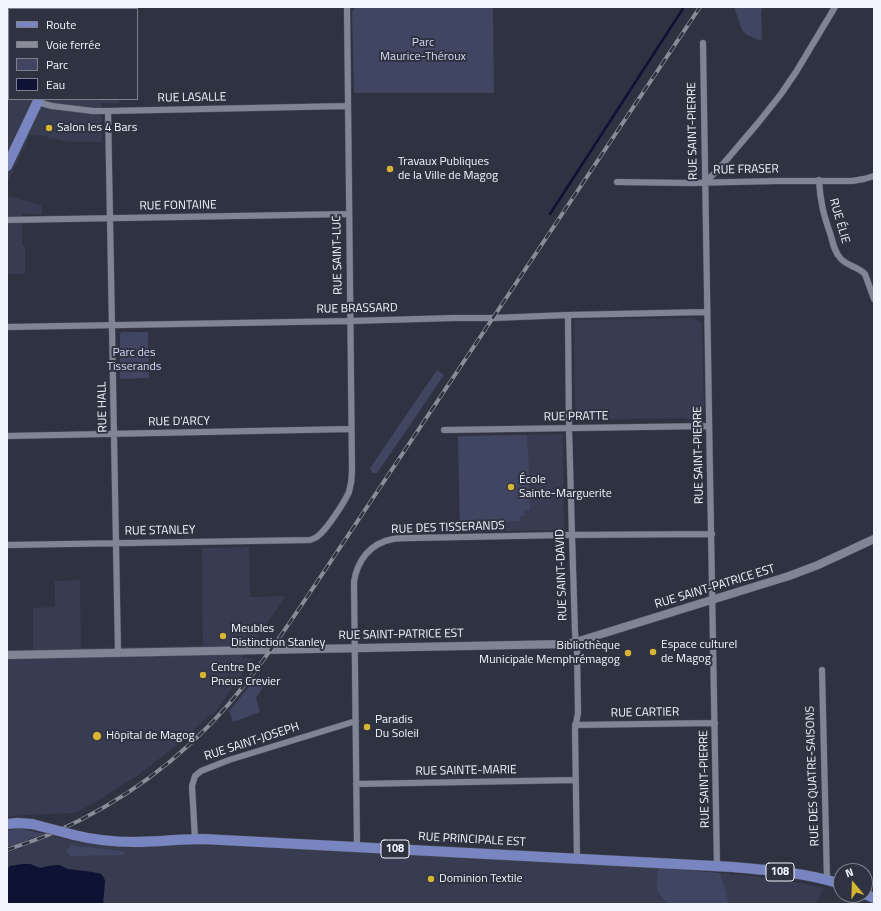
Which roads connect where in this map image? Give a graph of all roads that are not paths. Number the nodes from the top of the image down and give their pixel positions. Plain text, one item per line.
1 (347, 7) edge
2 (836, 7) edge
3 (703, 43) dead end
4 (38, 101) edge
5 (348, 106) junction
6 (108, 111) junction
7 (7, 166) edge
8 (874, 176) edge
9 (818, 180) junction
10 (617, 182) dead end
11 (704, 182) junction
12 (349, 214) junction
13 (111, 219) junction
14 (7, 220) edge
15 (874, 299) edge
16 (707, 312) junction
17 (568, 314) junction
18 (350, 321) junction
19 (113, 325) junction
20 (7, 327) edge
21 (709, 426) junction
22 (569, 428) junction
23 (352, 430) junction
24 (444, 430) dead end
25 (115, 434) junction
26 (7, 436) edge
27 (712, 534) junction
28 (572, 535) junction
29 (313, 538) joint
30 (874, 539) edge
31 (116, 543) junction
32 (7, 545) edge
33 (713, 600) junction
34 (576, 642) junction
35 (355, 648) junction
36 (118, 653) junction
37 (7, 656) edge
38 (822, 670) dead end
39 (356, 721) junction
40 (715, 723) junction
41 (575, 725) junction
42 (576, 780) junction
43 (356, 784) junction
44 (7, 824) edge
45 (194, 839) junction
46 (357, 846) junction
47 (577, 858) junction
48 (717, 866) junction
49 (827, 880) junction
50 (833, 882) edge

1 - 5 street, RUE SAINT-LUC
2 - 11 street
3 - 11 street, RUE SAINT-PIERRE
4 - 6 street, RUE LASALLE
4 - 7 main road
5 - 6 street, RUE LASALLE
5 - 12 street, RUE SAINT-LUC
6 - 13 street, RUE HALL
8 - 9 street, RUE FRASER
9 - 11 street, RUE FRASER
9 - 15 street, RUE ÉLIE
10 - 11 street, RUE FRASER
11 - 16 street, RUE SAINT-PIERRE
12 - 13 street, RUE FONTAINE
12 - 18 street, RUE SAINT-LUC
13 - 14 street, RUE FONTAINE
13 - 19 street, RUE HALL
16 - 17 street, RUE BRASSARD
16 - 21 street, RUE SAINT-PIERRE
17 - 18 street, RUE BRASSARD
17 - 22 street, RUE SAINT-DAVID
18 - 19 street, RUE BRASSARD
18 - 23 street, RUE SAINT-LUC
19 - 20 street, RUE BRASSARD
19 - 25 street, RUE HALL
21 - 22 street, RUE PRATTE
21 - 27 street, RUE SAINT-PIERRE
22 - 24 street, RUE PRATTE
22 - 28 street, RUE SAINT-DAVID
23 - 25 street, RUE D'ARCY
23 - 29 street, RUE SAINT-LUC
25 - 26 street, RUE D'ARCY
25 - 31 street, RUE HALL
27 - 28 street, RUE DES TISSERANDS
27 - 33 street, RUE SAINT-PIERRE
28 - 34 street, RUE SAINT-DAVID
28 - 35 street, RUE DES TISSERANDS
29 - 31 street, RUE STANLEY
30 - 33 street, RUE SAINT-PATRICE EST
31 - 32 street, RUE STANLEY
31 - 36 street, RUE HALL
33 - 34 street, RUE SAINT-PATRICE EST
33 - 40 street, RUE SAINT-PIERRE
34 - 35 street, RUE SAINT-PATRICE EST
34 - 41 street, RUE SAINT-DAVID
35 - 36 street, RUE SAINT-PATRICE EST
35 - 39 street, RUE DES TISSERANDS
36 - 37 street, RUE SAINT-PATRICE EST
38 - 49 street, RUE DES QUATRE-SAISONS
39 - 43 street, RUE DES TISSERANDS
39 - 45 street, RUE SAINT-JOSEPH
40 - 41 street, RUE CARTIER
40 - 48 street, RUE SAINT-PIERRE
41 - 42 street, RUE SAINT-DAVID
42 - 43 street, RUE SAINTE-MARIE
42 - 47 street, RUE SAINT-DAVID
43 - 46 street, RUE DES TISSERANDS
44 - 45 main road, RUE PRINCIPALE EST / 108, bridge
45 - 46 main road, RUE PRINCIPALE EST / 108
46 - 47 main road, RUE PRINCIPALE EST / 108
47 - 48 main road, RUE PRINCIPALE EST / 108
48 - 49 main road, RUE PRINCIPALE EST / 108
49 - 50 main road, RUE PRINCIPALE EST / 108

